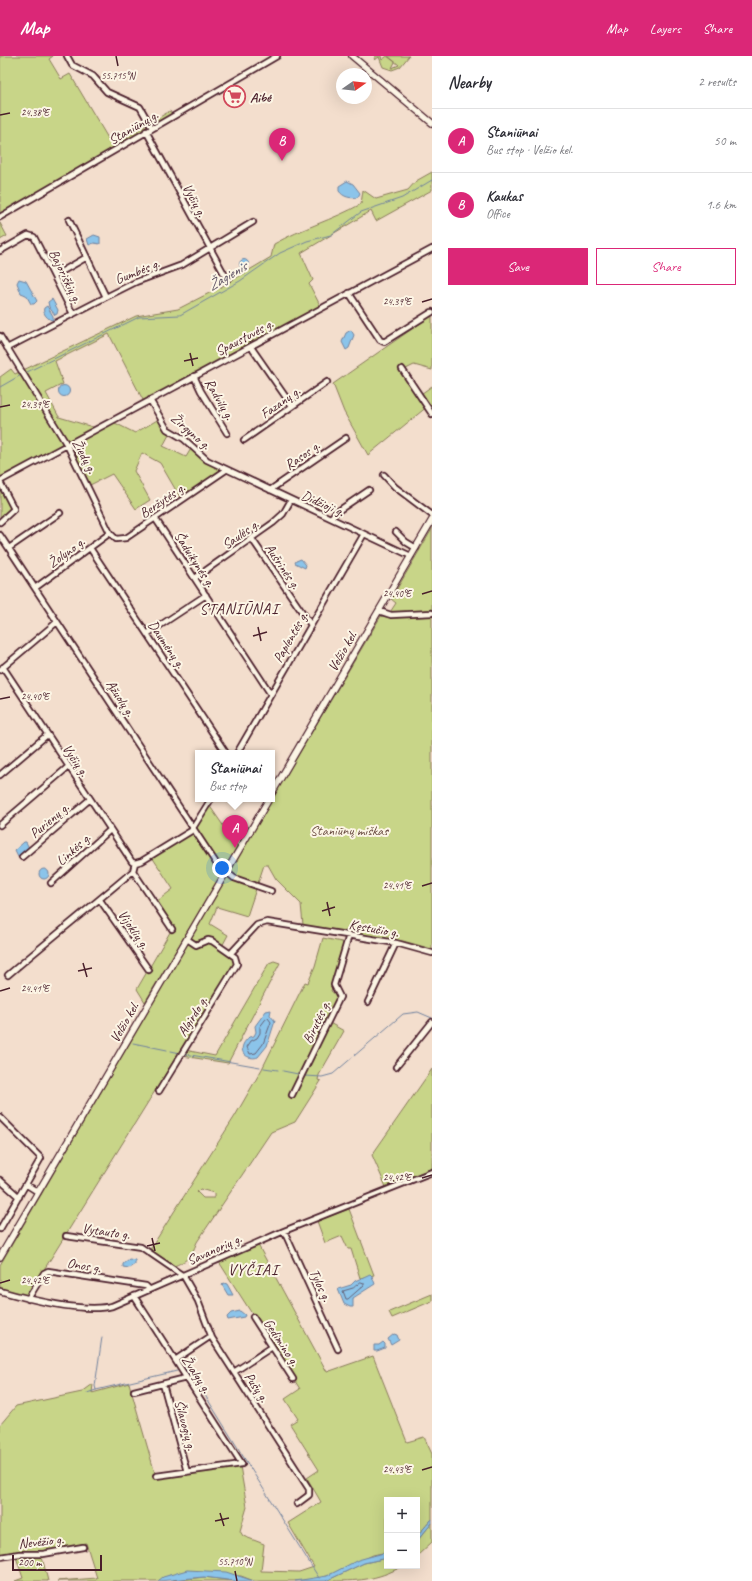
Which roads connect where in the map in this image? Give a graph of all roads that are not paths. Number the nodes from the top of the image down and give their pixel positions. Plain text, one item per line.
1 (67, 56) edge
2 (277, 56) edge
3 (352, 56) edge
4 (432, 123) edge
5 (152, 128) junction
6 (146, 131) junction
7 (0, 217) edge
8 (69, 220) dead end
9 (253, 222) dead end
10 (209, 248) junction
11 (432, 249) edge
12 (0, 251) edge
13 (87, 257) junction
14 (54, 276) junction
15 (227, 279) dead end
16 (349, 294) junction
17 (106, 297) junction
18 (432, 312) edge
19 (73, 314) junction
20 (0, 336) edge
21 (251, 347) junction
22 (7, 348) junction
23 (402, 369) dead end
24 (194, 376) junction
25 (327, 382) dead end
26 (150, 400) junction
27 (292, 406) junction
28 (432, 414) edge
29 (227, 433) dead end
30 (346, 438) dead end
31 (244, 440) dead end
32 (67, 445) junction
33 (226, 470) junction
34 (384, 475) dead end
35 (0, 481) edge
36 (270, 490) junction
37 (369, 490) dead end
38 (291, 500) junction
39 (60, 513) dead end
40 (432, 515) edge
41 (155, 518) junction
42 (331, 518) junction
43 (432, 520) edge
44 (0, 522) edge
45 (396, 532) dead end
46 (110, 533) junction
47 (364, 534) junction
48 (0, 535) edge
49 (252, 539) junction
50 (9, 548) junction
51 (90, 548) junction
52 (416, 548) junction
53 (411, 556) junction
54 (195, 578) junction
55 (35, 588) junction
56 (206, 596) junction
57 (379, 611) junction
58 (432, 613) edge
59 (57, 622) junction
60 (310, 625) junction
61 (147, 634) junction
62 (2, 668) edge
63 (270, 693) junction
64 (47, 736) junction
65 (224, 750) edge
66 (239, 750) edge
67 (68, 768) junction
68 (0, 775) edge
69 (275, 788) edge
70 (89, 800) junction
71 (208, 802) edge
72 (267, 802) edge
73 (0, 825) edge
74 (193, 829) junction
75 (110, 830) junction
76 (22, 857) dead end
77 (135, 863) junction
78 (134, 871) junction
79 (226, 872) junction
80 (51, 883) dead end
81 (271, 891) dead end
82 (100, 900) junction
83 (172, 928) dead end
84 (349, 935) junction
85 (186, 939) junction
86 (396, 943) junction
87 (231, 953) junction
88 (432, 953) edge
89 (149, 970) dead end
90 (8, 975) dead end
91 (368, 1002) dead end
92 (432, 1022) edge
93 (396, 1067) dead end
94 (159, 1091) dead end
95 (292, 1095) dead end
96 (0, 1117) edge
97 (432, 1172) edge
98 (0, 1180) edge
99 (27, 1185) junction
100 (38, 1192) junction
101 (19, 1197) junction
102 (0, 1229) edge
103 (284, 1231) junction
104 (66, 1236) dead end
105 (0, 1257) edge
106 (182, 1275) junction
107 (149, 1290) junction
108 (0, 1291) edge
109 (134, 1296) junction
110 (28, 1299) junction
111 (253, 1317) dead end
112 (211, 1336) junction
113 (272, 1347) junction
114 (338, 1349) dead end
115 (174, 1360) junction
116 (234, 1372) junction
117 (186, 1378) junction
118 (293, 1379) dead end
119 (163, 1384) junction
120 (134, 1391) dead end
121 (187, 1472) junction
122 (156, 1476) dead end
123 (297, 1504) dead end
124 (83, 1547) dead end
125 (0, 1557) edge

1 - 5 street
2 - 5 street, Staniūnų g.
3 - 4 main road
5 - 6 street, Staniūnų g.
6 - 7 street, Staniūnų g.
6 - 10 street, Vyčių g.
8 - 13 street, Gumbės g.
9 - 10 street, Gumbės g.
10 - 15 street, Vyčių g.
10 - 17 street, Gumbės g.
11 - 16 street, Spaustuvės g.
12 - 14 street, Bajoriškių g.
13 - 14 street
13 - 17 street, Gumbės g.
14 - 19 street, Bajoriškių g.
16 - 18 street
16 - 21 street, Spaustuvės g.
17 - 19 street
19 - 22 street, Bajoriškių g.
20 - 22 street, Žiedų g.
21 - 24 street, Spaustuvės g.
21 - 27 street
22 - 32 street, Žiedų g.
23 - 28 street
24 - 26 street, Spaustuvės g.
24 - 29 street, Radvilų g.
25 - 27 street, Fazanų g.
26 - 32 street, Spaustuvės g.
26 - 33 street, Žirgyno g.
27 - 31 street, Fazanų g.
30 - 36 street, Rasos g.
32 - 35 street, Spaustuvės g.
32 - 46 street, Žiedų g.
33 - 36 street, Didžioji g.
33 - 41 street, Beržytės g.
34 - 40 street
35 - 44 street
36 - 38 street, Didžioji g.
37 - 42 street
38 - 42 street, Didžioji g.
38 - 49 street, Saulės g.
39 - 50 street
41 - 46 street, Beržytės g.
41 - 54 street, Šaduikynės g.
42 - 47 street, Didžioji g.
43 - 52 main road, Velžio kel.
45 - 52 street
46 - 51 street, Žolyno g.
47 - 53 street, Didžioji g.
47 - 60 street, Paplentės g.
48 - 50 street, Ąžuolų g.
49 - 54 street, Saulės g.
49 - 60 street, Aušrinės g.
50 - 55 street, Ąžuolų g.
51 - 55 street, Žolyno g.
51 - 61 street, Daumėnų g.
52 - 53 main road, Velžio kel.
53 - 57 main road, Velžio kel.
54 - 56 street, Šaduikynės g.
55 - 59 street, Ąžuolų g.
56 - 61 street
56 - 63 street, Šaduikynės g.
57 - 58 street
57 - 69 main road, Velžio kel.
59 - 62 street, Vyčių g.
59 - 74 street, Ąžuolų g.
60 - 63 street, Paplentės g.
61 - 65 street, Daumėnų g.
62 - 64 street, Vyčių g.
63 - 66 street, Paplentės g.
64 - 67 street, Vyčių g.
64 - 68 street
67 - 70 street, Vyčių g.
67 - 73 street
70 - 75 street, Vyčių g.
70 - 76 street, Purienų g.
71 - 74 street
72 - 79 main road, Velžio kel.
74 - 77 street
74 - 79 street, Ąžuolų g.
75 - 77 street, Vyčių g.
75 - 80 street, Linkės g.
77 - 78 street
78 - 82 street
78 - 83 street
79 - 81 street, Ąžuolų g.
79 - 85 main road, Velžio kel.
82 - 89 street, Vijoklių g.
82 - 90 street
84 - 86 street, Kęstučio g.
84 - 87 street, Kęstučio g.
84 - 95 street, Birutės g.
85 - 87 street
85 - 100 main road, Velžio kel.
86 - 88 street, Kęstučio g.
86 - 91 street
87 - 94 street, Algirdo g.
92 - 93 street
96 - 99 street
97 - 103 street, Savanorių g.
98 - 101 street
99 - 100 street
99 - 101 street
100 - 105 main road, Velžio kel.
101 - 102 street
103 - 106 street, Savanorių g.
103 - 114 street, Tylos g.
104 - 106 street, Vytauto g.
106 - 107 street, Savanorių g.
106 - 112 street, Pušų g.
107 - 109 street, Savanorių g.
107 - 110 street, Onos g.
108 - 110 street, Savanorių g.
109 - 110 street, Savanorių g.
109 - 115 street, Žvalgų g.
111 - 113 street, Gedimino g.
112 - 115 street
112 - 116 street, Pušų g.
113 - 116 street
113 - 118 street, Gedimino g.
115 - 117 street, Žvalgų g.
116 - 123 street, Pušų g.
117 - 119 street
117 - 121 street, Žvalgų g.
119 - 120 street
119 - 121 street, Šilauogių g.
121 - 122 street
124 - 125 street, Nevėžio g.

